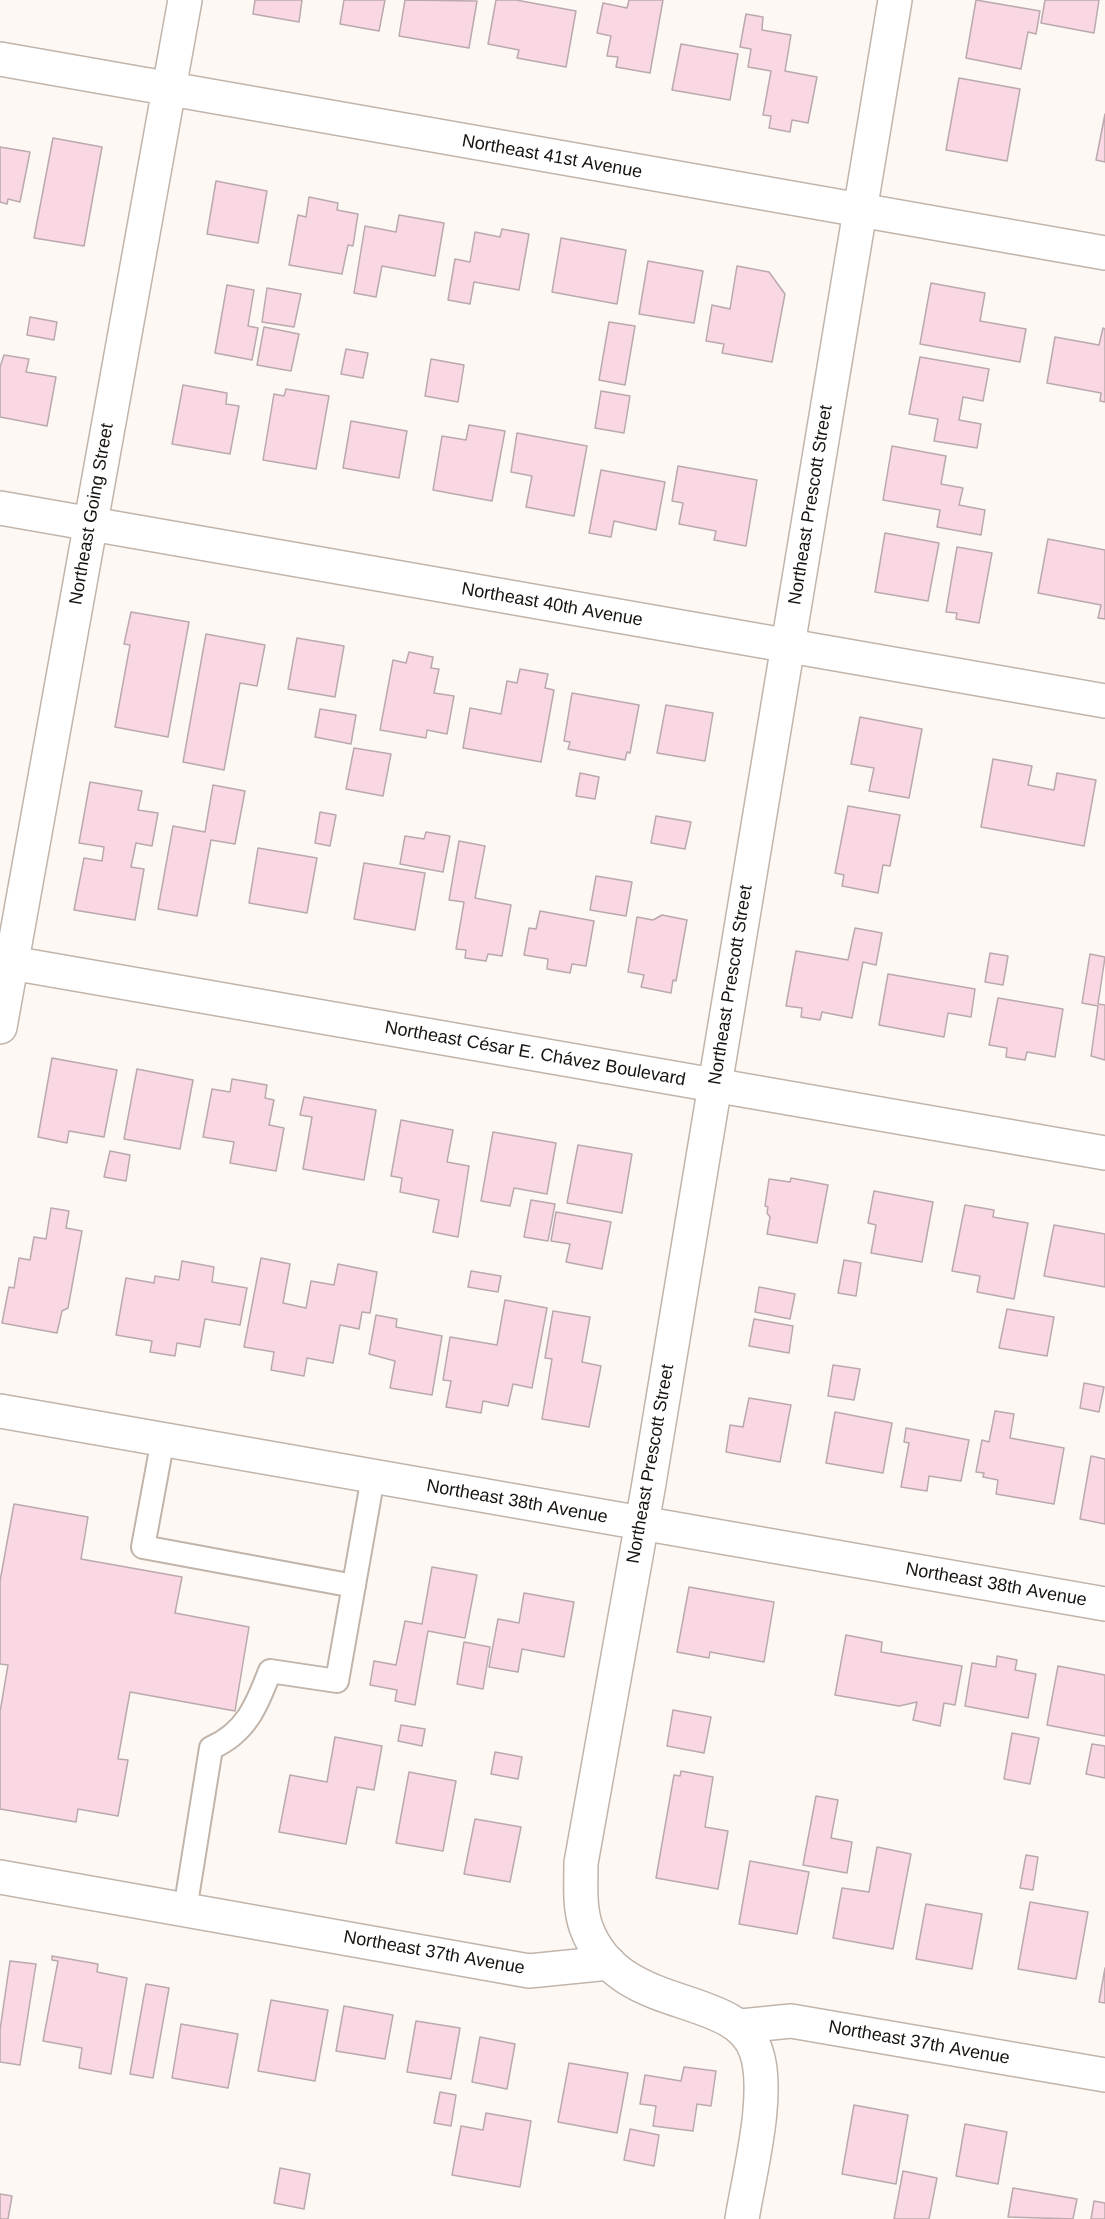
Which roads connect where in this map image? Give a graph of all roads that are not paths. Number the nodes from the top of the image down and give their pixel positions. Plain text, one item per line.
1 (184, 0) edge
2 (895, 0) edge
3 (0, 59) edge
4 (169, 89) junction
5 (860, 212) junction
6 (1105, 253) edge
7 (0, 508) edge
8 (91, 524) junction
9 (788, 646) junction
10 (1105, 701) edge
11 (6, 962) edge
12 (0, 1027) edge
13 (715, 1085) junction
14 (1105, 1153) edge
15 (0, 1411) edge
16 (163, 1439) junction
17 (373, 1477) junction
18 (642, 1524) junction
19 (354, 1586) junction
20 (1105, 1604) edge
21 (0, 1878) edge
22 (185, 1910) junction
23 (609, 1963) junction
24 (741, 2026) junction
25 (1105, 2075) edge
26 (742, 2219) edge

1 - 4 street, Northeast Going Street
2 - 5 street, Northeast Prescott Street
3 - 4 street, Northeast 41st Avenue
4 - 5 street, Northeast 41st Avenue
4 - 8 street, Northeast Going Street
5 - 6 street, Northeast 41st Avenue
5 - 9 street, Northeast Prescott Street
7 - 8 street, Northeast 40th Avenue
8 - 9 street, Northeast 40th Avenue
8 - 11 street, Northeast Going Street
9 - 10 street, Northeast 40th Avenue
9 - 13 street, Northeast Prescott Street
11 - 12 street, Northeast Going Street
11 - 13 street, Northeast César E. Chávez Boulevard
13 - 14 street, Northeast César E. Chávez Boulevard
13 - 18 street, Northeast Prescott Street
15 - 16 street, Northeast 38th Avenue
16 - 17 street, Northeast 38th Avenue
16 - 19 lane
17 - 18 street, Northeast 38th Avenue
17 - 19 lane
18 - 20 street, Northeast 38th Avenue
18 - 23 street, Northeast Prescott Street
19 - 22 lane
21 - 22 street, Northeast 37th Avenue
22 - 23 street, Northeast 37th Avenue
23 - 24 street
24 - 25 street, Northeast 37th Avenue
24 - 26 street

